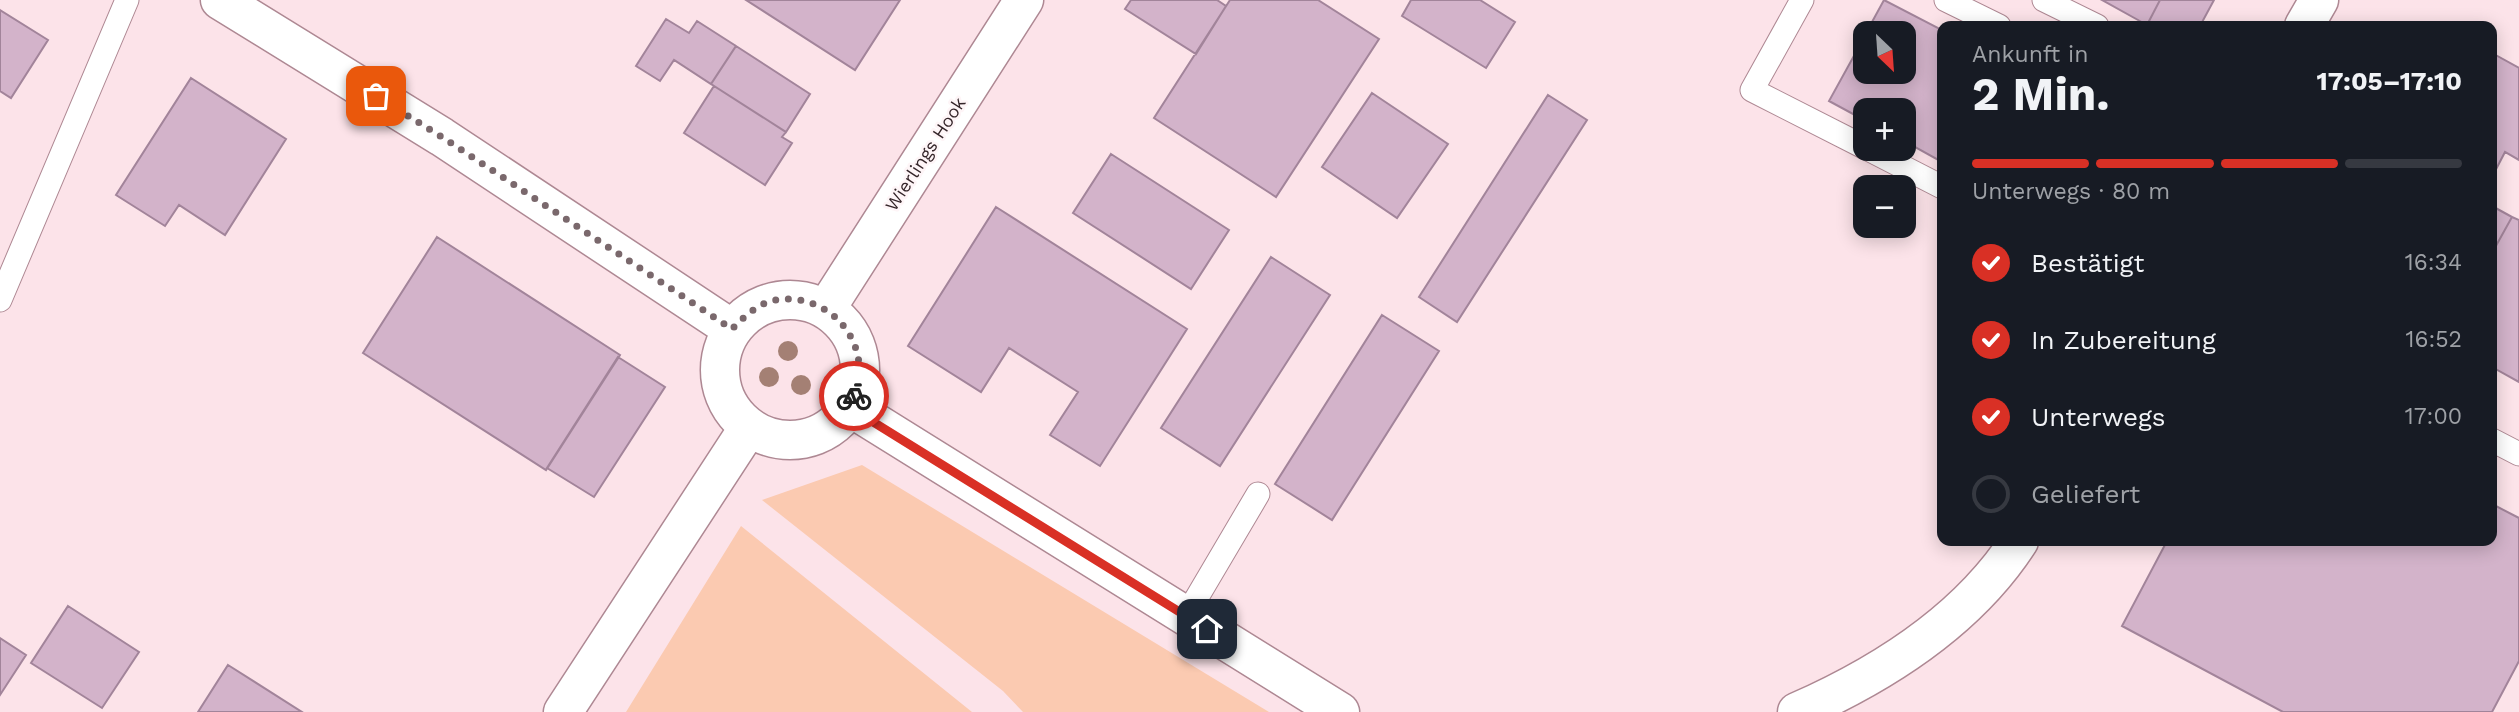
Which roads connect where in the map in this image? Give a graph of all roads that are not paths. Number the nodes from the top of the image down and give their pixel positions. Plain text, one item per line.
1 (127, 0) edge
2 (220, 0) edge
3 (1024, 0) edge
4 (1802, 0) edge
5 (1946, 0) edge
6 (2044, 0) edge
7 (2319, 0) edge
8 (1989, 21) edge
9 (2087, 21) edge
10 (2307, 21) edge
11 (1853, 141) edge
12 (1892, 161) edge
13 (1937, 184) edge
14 (0, 300) edge
15 (826, 309) junction
16 (732, 329) junction
17 (849, 407) junction
18 (749, 427) junction
19 (2497, 443) edge
20 (2519, 454) edge
21 (1258, 494) dead end
22 (2016, 546) edge
23 (1186, 616) junction
24 (562, 712) edge
25 (1340, 712) edge
26 (1797, 712) edge

1 - 14 lane
2 - 16 street
3 - 15 street, Wierlings Hook
4 - 11 lane
5 - 8 lane
6 - 9 lane
7 - 10 street
12 - 13 lane
15 - 16 street
15 - 17 street
16 - 18 street
17 - 18 street
17 - 23 street
18 - 24 street
19 - 20 lane
21 - 23 lane
22 - 26 street
23 - 25 street

